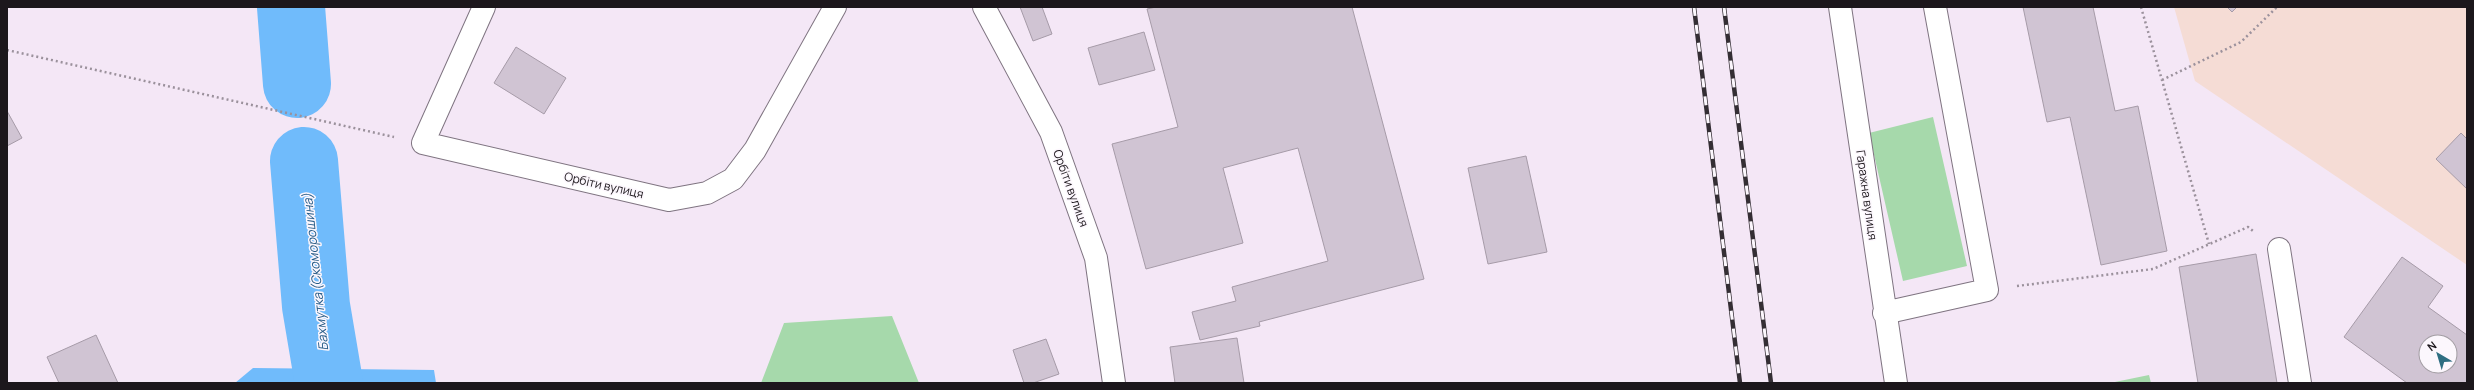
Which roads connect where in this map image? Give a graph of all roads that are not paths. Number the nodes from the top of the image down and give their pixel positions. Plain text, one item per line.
1 (484, 7) edge
2 (835, 7) edge
3 (984, 7) edge
4 (1840, 7) edge
5 (1935, 7) edge
6 (2279, 249) road end
7 (1884, 313) junction
8 (1114, 383) edge
9 (1896, 383) edge
10 (2300, 383) edge

1 - 2 street, Орбіти вулиця
3 - 8 street, Орбіти вулиця
4 - 7 street, Гаражна вулиця
5 - 7 street
6 - 10 street
7 - 9 street, Гаражна вулиця

